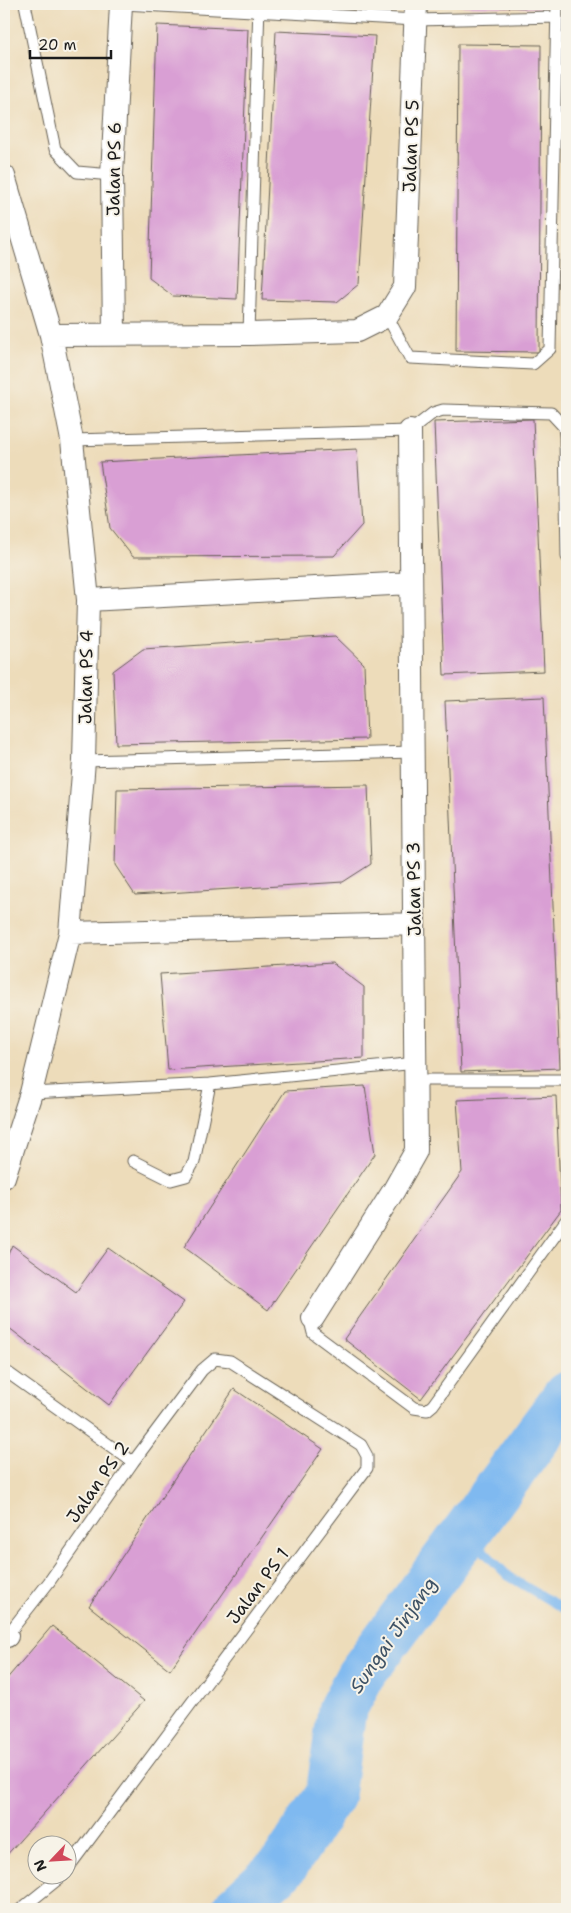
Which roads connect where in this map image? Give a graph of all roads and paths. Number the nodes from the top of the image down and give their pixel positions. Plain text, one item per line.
1 (25, 4) edge
2 (122, 4) edge
3 (557, 4) edge
4 (259, 7) edge
5 (416, 12) edge
6 (557, 18) junction
7 (112, 175) junction
8 (4, 176) edge
9 (387, 316) junction
10 (52, 334) junction
11 (114, 334) junction
12 (249, 334) junction
13 (410, 431) junction
14 (72, 440) junction
15 (567, 557) edge
16 (411, 582) junction
17 (88, 600) junction
18 (413, 752) junction
19 (84, 761) junction
20 (414, 924) junction
21 (70, 933) junction
22 (416, 1071) junction
23 (567, 1080) edge
24 (210, 1084) junction
25 (31, 1093) junction
26 (133, 1161) dead end
27 (4, 1177) edge
28 (567, 1219) edge
29 (312, 1318) joint
30 (230, 1361) joint
31 (4, 1370) edge
32 (132, 1462) junction
33 (5, 1637) edge
34 (78, 1855) edge
35 (50, 1886) edge
36 (21, 1909) edge

1 - 7 lane
2 - 4 lane
2 - 7 street, Jalan PS 6
3 - 6 lane
4 - 5 lane
4 - 12 lane
5 - 6 lane
5 - 9 street, Jalan PS 5
6 - 9 lane
7 - 11 street, Jalan PS 6
8 - 10 street, Jalan PS 4
9 - 12 street
10 - 11 street
10 - 14 street, Jalan PS 4
11 - 12 street
13 - 14 lane
13 - 15 lane
13 - 16 street, Jalan PS 3
14 - 17 street, Jalan PS 4
16 - 17 street
16 - 18 street, Jalan PS 3
17 - 19 street, Jalan PS 4
18 - 19 lane
18 - 20 street, Jalan PS 3
19 - 21 street, Jalan PS 4
20 - 21 street
20 - 22 street, Jalan PS 3
21 - 25 street, Jalan PS 4
22 - 23 lane
22 - 24 lane
22 - 29 street, Jalan PS 3
24 - 25 lane
24 - 26 lane
25 - 27 street, Jalan PS 4
28 - 29 lane
30 - 32 lane, Jalan PS 2
30 - 34 lane, Jalan PS 1
31 - 32 lane
32 - 33 lane, Jalan PS 2
35 - 36 lane

